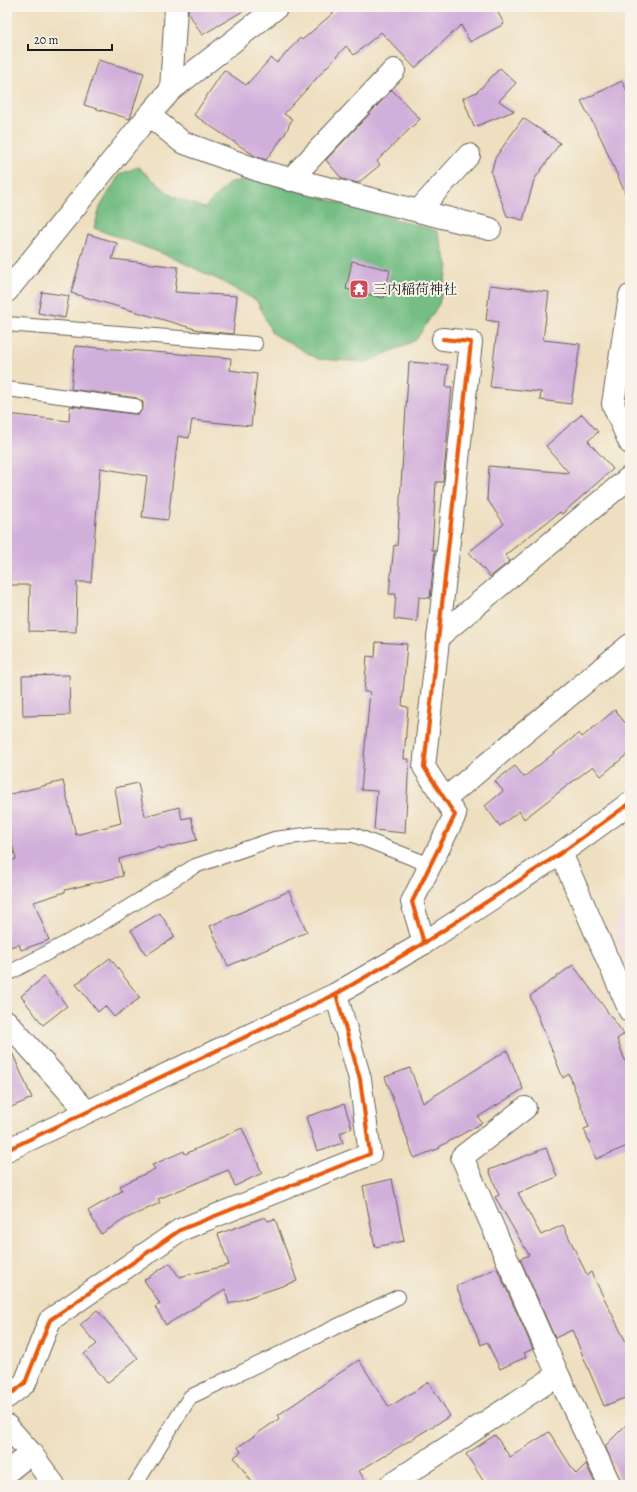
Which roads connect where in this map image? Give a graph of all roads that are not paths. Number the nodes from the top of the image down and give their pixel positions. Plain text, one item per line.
1 (176, 7) edge
2 (277, 7) edge
3 (394, 70) dead end
4 (171, 90) junction
5 (149, 114) junction
6 (469, 155) dead end
7 (290, 180) junction
8 (418, 211) junction
9 (490, 229) dead end
10 (7, 291) edge
11 (630, 296) edge
12 (7, 324) edge
13 (443, 339) dead end
14 (255, 344) dead end
15 (7, 389) edge
16 (135, 406) dead end
17 (630, 443) edge
18 (630, 477) edge
19 (438, 637) junction
20 (630, 645) edge
21 (444, 799) junction
22 (630, 803) edge
23 (561, 853) junction
24 (430, 865) junction
25 (424, 943) junction
26 (7, 974) edge
27 (336, 994) junction
28 (630, 1011) edge
29 (7, 1022) edge
30 (524, 1108) dead end
31 (87, 1112) junction
32 (7, 1150) edge
33 (398, 1297) dead end
34 (558, 1375) junction
35 (7, 1397) edge
36 (7, 1426) edge
37 (31, 1453) junction
38 (7, 1472) edge
39 (54, 1485) edge
40 (135, 1485) edge
41 (390, 1485) edge
42 (610, 1485) edge

1 - 4 street
2 - 4 street
3 - 7 street
4 - 5 street
5 - 7 street
5 - 10 street
6 - 8 street
7 - 8 street
8 - 9 street
11 - 17 street
12 - 14 lane
13 - 19 street
15 - 16 lane
18 - 19 street
19 - 21 street
20 - 21 street
21 - 24 street
22 - 23 street
23 - 25 street
23 - 28 street
24 - 25 street
24 - 26 lane
25 - 27 street
27 - 31 street
27 - 35 street
29 - 31 street
30 - 34 street
31 - 32 street
33 - 40 lane
34 - 41 street
34 - 42 street
36 - 37 street
37 - 38 street
37 - 39 street

